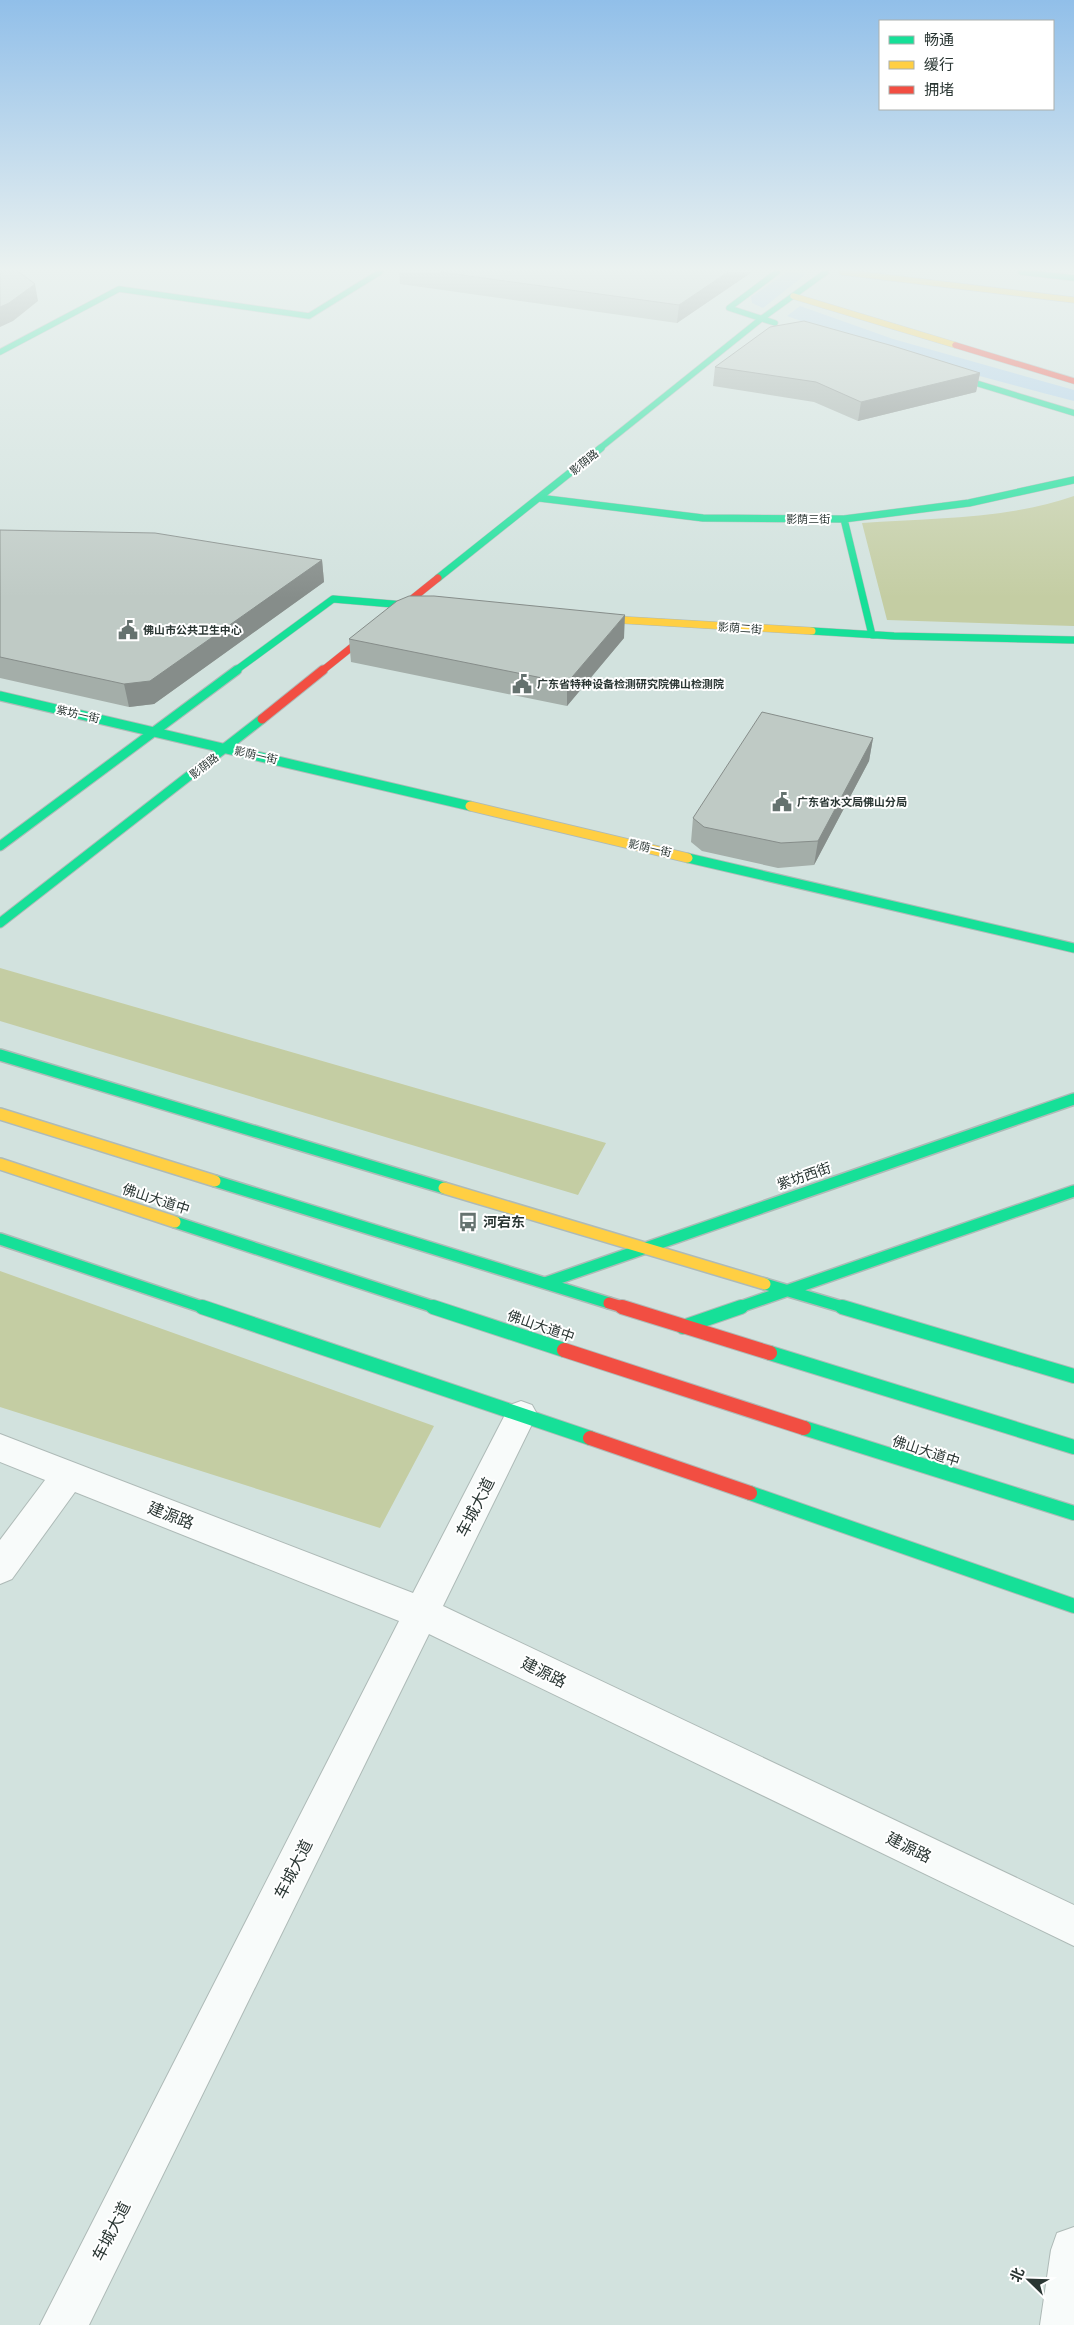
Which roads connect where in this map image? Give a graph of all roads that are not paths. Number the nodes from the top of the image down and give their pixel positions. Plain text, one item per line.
1 (685, 380) edge
2 (967, 380) edge
3 (1074, 413) edge
4 (1074, 480) edge
5 (539, 498) junction
6 (844, 519) junction
7 (406, 606) junction
8 (436, 608) edge
9 (574, 617) edge
10 (872, 635) junction
11 (1074, 640) edge
12 (0, 696) edge
13 (156, 732) junction
14 (226, 748) junction
15 (0, 846) edge
16 (0, 923) edge
17 (1074, 948) edge
18 (0, 1055) edge
19 (1074, 1099) edge
20 (0, 1114) edge
21 (0, 1164) edge
22 (1074, 1190) edge
23 (0, 1239) edge
24 (644, 1247) junction
25 (545, 1283) junction
26 (785, 1291) junction
27 (683, 1327) junction
28 (1074, 1376) edge
29 (522, 1414) junction
30 (1074, 1447) edge
31 (0, 1448) edge
32 (68, 1474) junction
33 (1074, 1513) edge
34 (0, 1568) edge
35 (1074, 1606) edge
36 (422, 1613) junction
37 (1074, 1926) edge
38 (1074, 2250) edge
39 (64, 2325) edge
40 (1064, 2325) edge

1 - 5 main road, 影荫路
2 - 3 main road
4 - 6 main road, 影荫三街
5 - 6 main road, 影荫三街
5 - 7 main road, 影荫路
6 - 10 main road
7 - 8 main road
7 - 13 main road
7 - 14 main road, 影荫路
9 - 10 main road, 影荫二街
10 - 11 main road, 影荫二街
12 - 13 main road, 紫坊一街
13 - 14 main road, 紫坊一街
13 - 15 main road
14 - 16 main road, 影荫路
14 - 17 main road, 影荫一街
18 - 24 main road
19 - 24 main road, 紫坊西街
20 - 25 main road
21 - 33 main road, 佛山大道中
22 - 26 main road
23 - 29 main road
24 - 25 main road, 紫坊西街
24 - 26 main road
25 - 27 main road
26 - 27 main road
26 - 28 main road
27 - 30 main road
29 - 35 main road
29 - 36 street, 车城大道
31 - 32 street, 建源路
32 - 34 street
32 - 36 street, 建源路
36 - 37 street, 建源路
36 - 39 street, 车城大道
38 - 40 street

